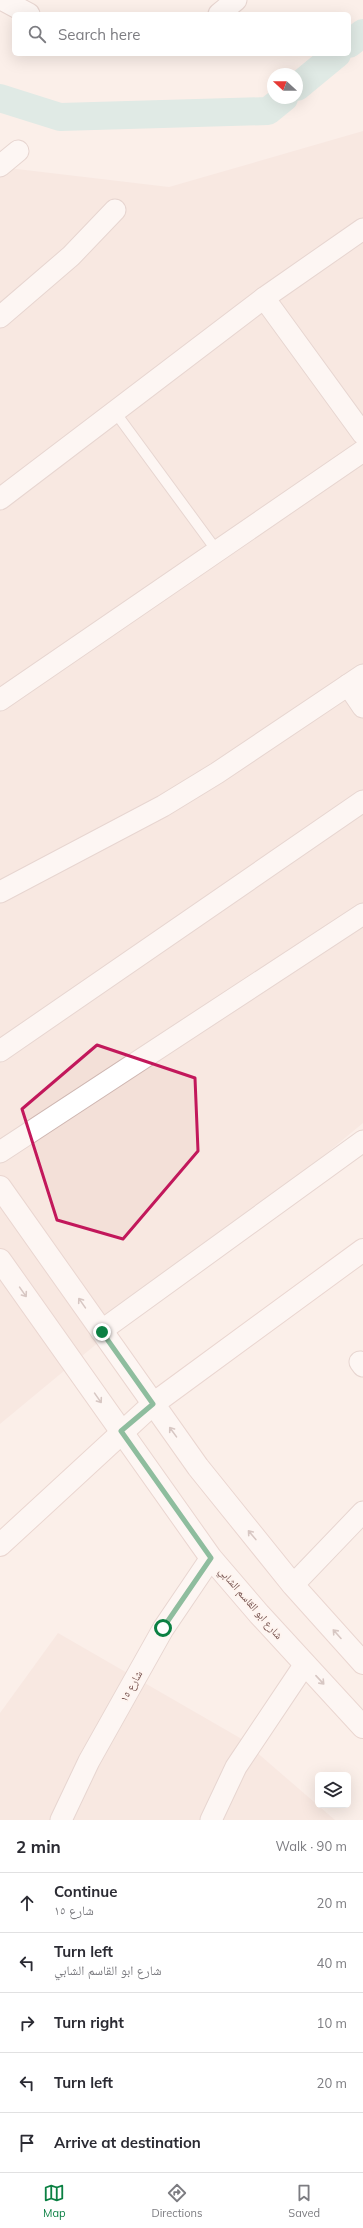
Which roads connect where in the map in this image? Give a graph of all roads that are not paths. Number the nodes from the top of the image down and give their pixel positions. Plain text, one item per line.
1 (3, 0) edge
2 (25, 12) edge
3 (18, 150) dead end
4 (0, 166) edge
5 (115, 210) dead end
6 (363, 229) edge
7 (264, 298) junction
8 (0, 317) edge
9 (115, 412) junction
10 (363, 434) edge
11 (363, 451) edge
12 (0, 499) edge
13 (217, 551) junction
14 (356, 680) edge
15 (0, 700) edge
16 (363, 707) edge
17 (363, 800) edge
18 (0, 892) edge
19 (363, 914) edge
20 (0, 1051) edge
21 (363, 1140) edge
22 (0, 1152) edge
23 (0, 1187) edge
24 (363, 1250) edge
25 (0, 1260) edge
26 (102, 1332) junction
27 (153, 1404) junction
28 (121, 1431) junction
29 (363, 1512) edge
30 (0, 1546) edge
31 (211, 1558) junction
32 (293, 1585) junction
33 (363, 1663) edge
34 (305, 1664) junction
35 (363, 1727) edge
36 (61, 1820) edge
37 (211, 1820) edge

1 - 2 street
3 - 4 street
5 - 8 street
6 - 7 street
7 - 9 street
7 - 10 street
9 - 12 street
9 - 13 lane
11 - 13 street
13 - 15 street
14 - 16 street
14 - 18 street
17 - 20 street
19 - 22 street
21 - 26 street
26 -> 23 street
24 - 27 street
25 -> 28 street, شارع ابو القاسم الشابي
26 - 27 street
27 - 28 street
32 -> 27 street
28 - 30 street
28 - 31 street, شارع ابو القاسم الشابي
29 - 32 street
31 - 34 street, شارع ابو القاسم الشابي
31 - 36 street, شارع ١٥
33 -> 32 street
34 -> 35 street, شارع ابو القاسم الشابي
34 - 37 street

